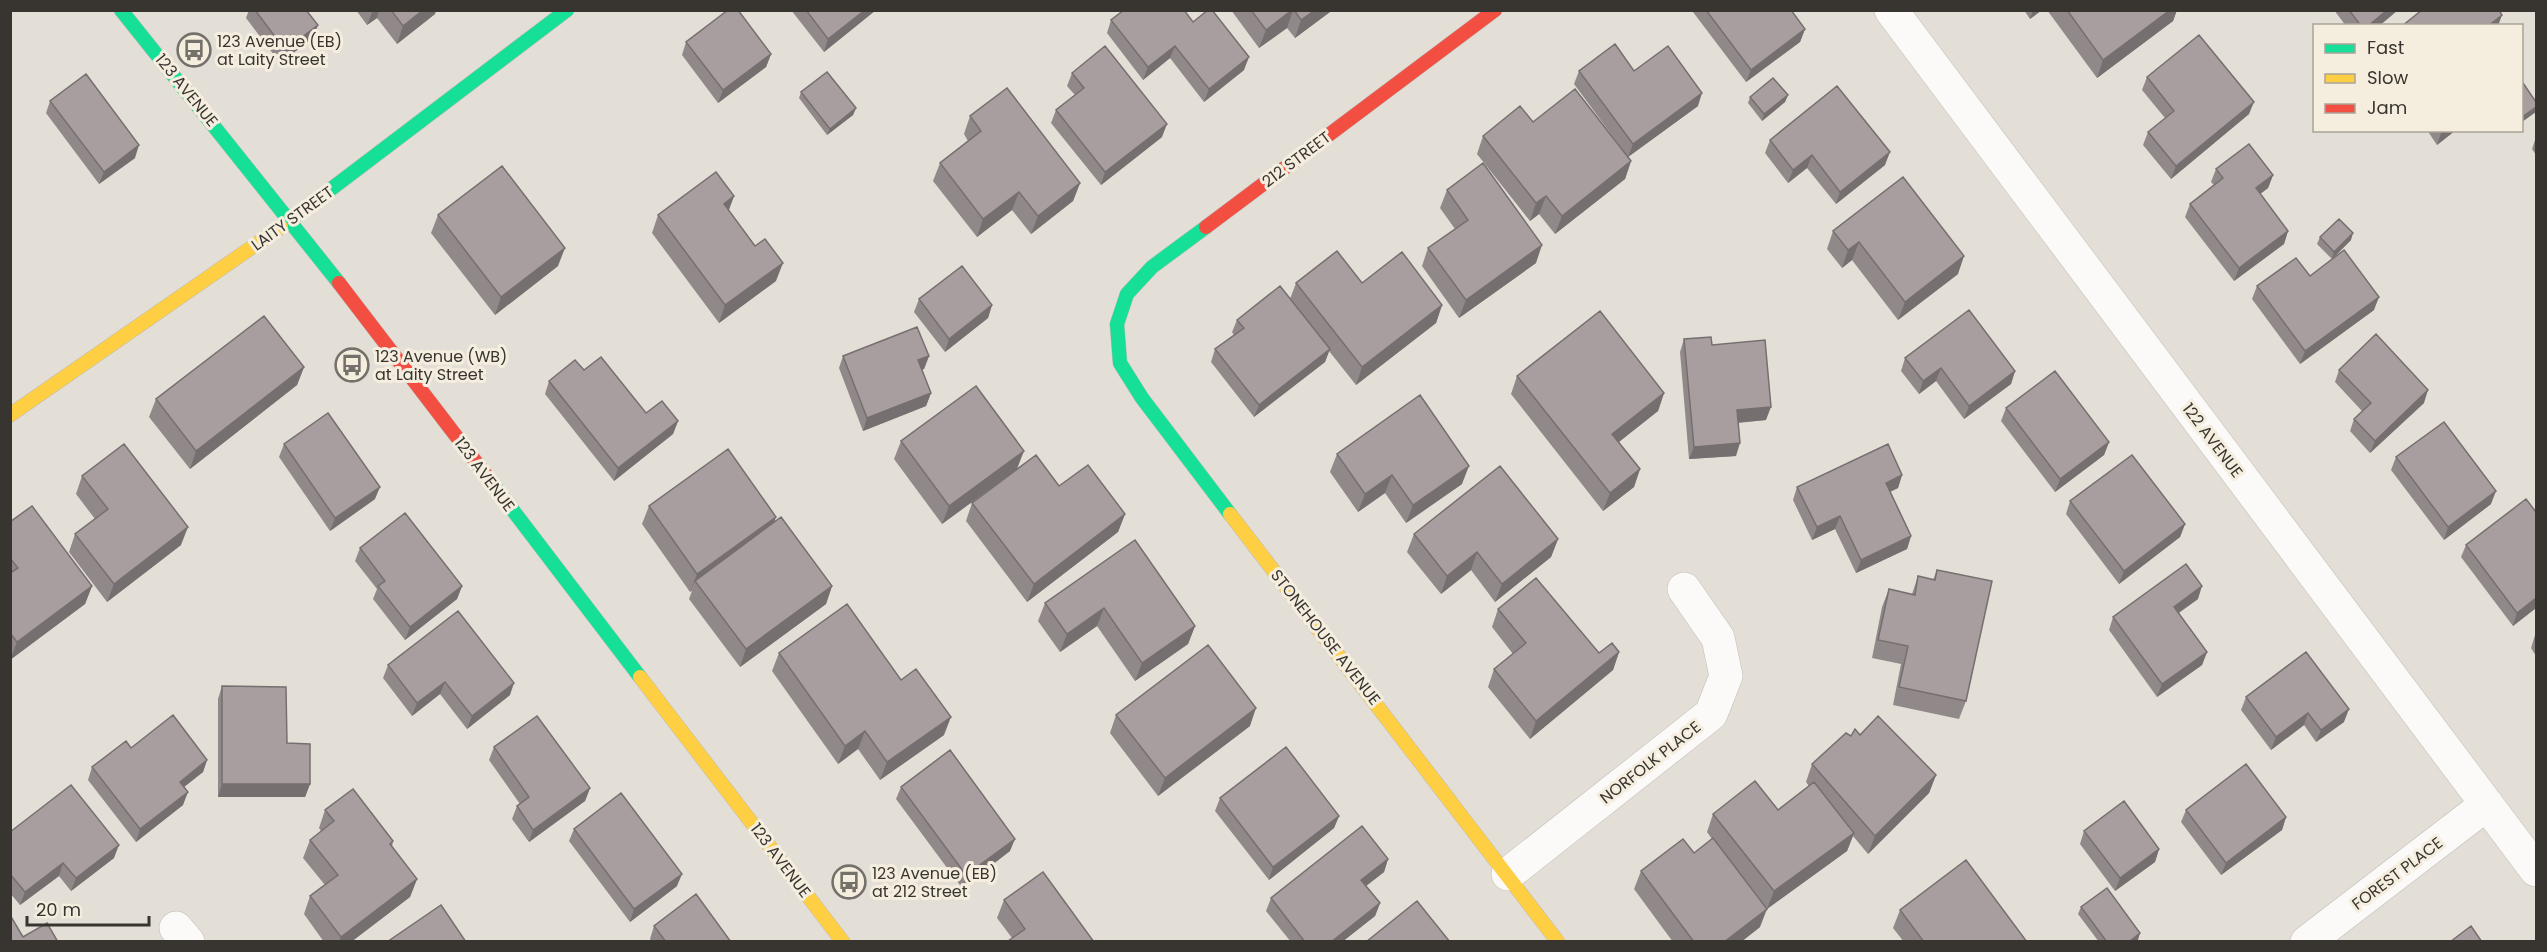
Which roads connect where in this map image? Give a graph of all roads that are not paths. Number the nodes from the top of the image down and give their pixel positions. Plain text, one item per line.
1 (121, 10) edge
2 (567, 10) edge
3 (1495, 10) edge
4 (1890, 10) edge
5 (291, 220) junction
6 (1117, 324) joint
7 (10, 415) edge
8 (1684, 589) dead end
9 (2487, 804) junction
10 (2536, 870) edge
11 (1508, 874) junction
12 (843, 942) edge
13 (1558, 942) edge
14 (2307, 942) edge

1 - 5 street, 123 AVENUE
2 - 5 street, LAITY STREET
3 - 6 street, 212 STREET
4 - 9 street, 122 AVENUE
5 - 7 street, LAITY STREET
5 - 12 street, 123 AVENUE
6 - 11 street, STONEHOUSE AVENUE
8 - 11 street, NORFOLK PLACE
9 - 10 street, 122 AVENUE
9 - 14 street, FOREST PLACE
11 - 13 street, STONEHOUSE AVENUE

